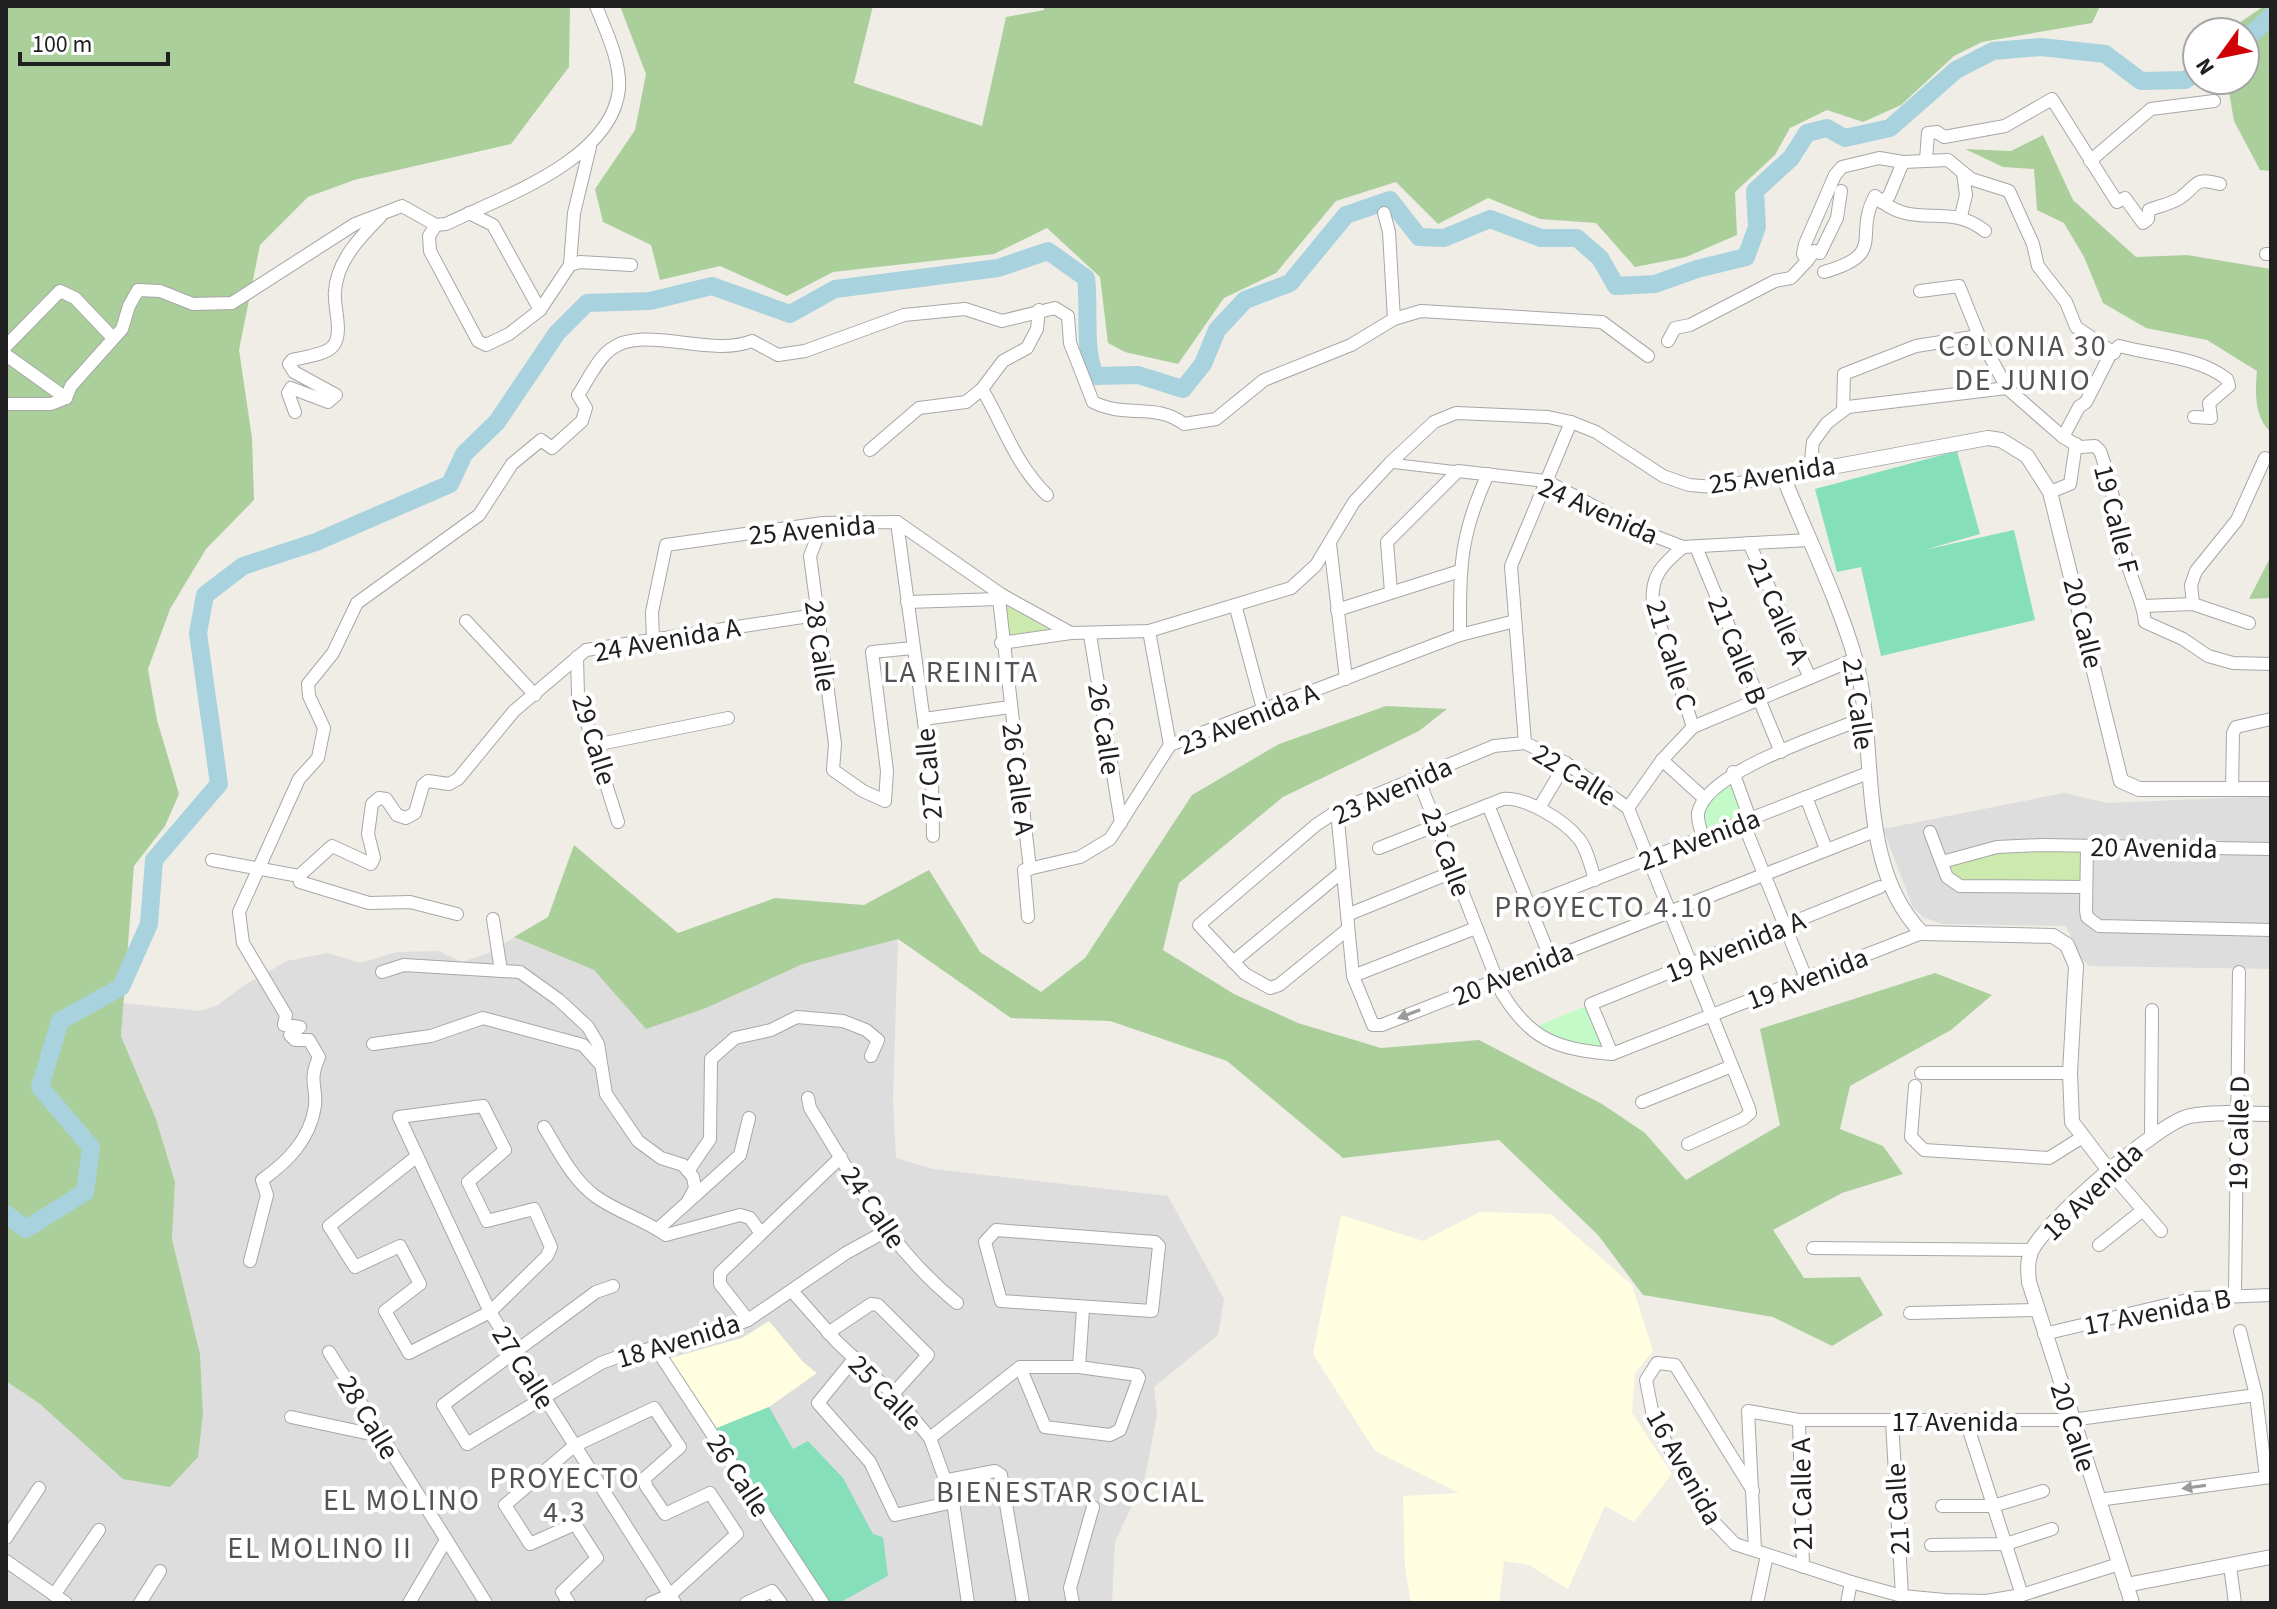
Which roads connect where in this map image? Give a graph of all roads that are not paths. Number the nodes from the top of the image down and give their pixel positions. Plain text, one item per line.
1 (596, 6) edge
2 (2214, 101) dead end
3 (590, 147) junction
4 (1926, 160) junction
5 (2090, 161) junction
6 (1903, 162) junction
7 (1963, 173) junction
8 (2220, 184) dead end
9 (1841, 191) dead end
10 (1881, 202) junction
11 (386, 212) junction
12 (469, 213) junction
13 (1384, 213) dead end
14 (1961, 216) junction
15 (436, 225) junction
16 (1985, 231) dead end
17 (1807, 261) junction
18 (570, 265) junction
19 (631, 265) dead end
20 (1824, 272) dead end
21 (1920, 291) dead end
22 (540, 310) junction
23 (1039, 310) junction
24 (1394, 319) junction
25 (1979, 336) junction
26 (113, 338) junction
27 (1668, 341) dead end
28 (6, 346) edge
29 (2117, 350) junction
30 (6, 355) edge
31 (1648, 356) dead end
32 (2007, 388) junction
33 (982, 389) junction
34 (66, 398) junction
35 (6, 404) edge
36 (1843, 410) junction
37 (295, 412) dead end
38 (2194, 417) dead end
39 (1571, 422) junction
40 (2063, 437) junction
41 (2076, 444) junction
42 (870, 450) dead end
43 (2265, 458) dead end
44 (1390, 463) junction
45 (1810, 469) junction
46 (2037, 469) joint
47 (1458, 471) junction
48 (1488, 474) junction
49 (1783, 476) junction
50 (1546, 481) junction
51 (2050, 492) junction
52 (1047, 495) dead end
53 (897, 522) junction
54 (823, 523) junction
55 (1808, 540) junction
56 (1749, 543) junction
57 (1330, 544) junction
58 (1690, 547) junction
59 (1460, 571) junction
60 (1391, 592) junction
61 (1000, 597) junction
62 (907, 602) junction
63 (2193, 604) junction
64 (2144, 606) junction
65 (1236, 608) junction
66 (1337, 610) junction
67 (816, 615) junction
68 (466, 621) dead end
69 (1515, 621) junction
70 (2249, 623) dead end
71 (1149, 631) junction
72 (1071, 633) junction
73 (1090, 635) junction
74 (1460, 635) junction
75 (653, 639) junction
76 (1001, 643) junction
77 (913, 648) junction
78 (577, 657) junction
79 (1855, 659) junction
80 (2271, 664) edge
81 (1810, 678) junction
82 (1346, 679) junction
83 (535, 695) junction
84 (1758, 700) junction
85 (1010, 707) junction
86 (1263, 709) junction
87 (728, 718) dead end
88 (1864, 718) junction
89 (924, 719) junction
90 (2271, 719) edge
91 (1693, 727) junction
92 (1525, 743) junction
93 (595, 745) junction
94 (1170, 745) junction
95 (1781, 752) junction
96 (1662, 760) junction
97 (1566, 763) junction
98 (1733, 772) junction
99 (1868, 773) junction
100 (1418, 778) junction
101 (2271, 789) edge
102 (2232, 790) junction
103 (1806, 797) junction
104 (1705, 799) junction
105 (1488, 805) junction
106 (1539, 808) junction
107 (1628, 808) junction
108 (1337, 811) junction
109 (1746, 820) junction
110 (618, 822) dead end
111 (1121, 823) junction
112 (1437, 824) junction
113 (1875, 831) junction
114 (1930, 832) dead end
115 (933, 836) dead end
116 (1703, 838) junction
117 (2087, 847) junction
118 (1379, 848) dead end
119 (1826, 849) junction
120 (2271, 849) edge
121 (1647, 859) junction
122 (212, 860) dead end
123 (1942, 862) junction
124 (1027, 870) junction
125 (257, 871) junction
126 (1343, 871) junction
127 (1455, 871) junction
128 (1763, 874) junction
129 (299, 876) junction
130 (1595, 880) junction
131 (1880, 887) dead end
132 (2085, 887) junction
133 (1529, 905) junction
134 (1667, 911) junction
135 (457, 914) dead end
136 (1347, 915) junction
137 (1028, 917) dead end
138 (493, 919) dead end
139 (1784, 926) junction
140 (1476, 928) junction
141 (1348, 929) junction
142 (2271, 930) edge
143 (1922, 933) junction
144 (1550, 957) junction
145 (1233, 962) junction
146 (1689, 964) junction
147 (501, 971) junction
148 (382, 972) dead end
149 (2239, 972) dead end
150 (1353, 976) junction
151 (1806, 978) junction
152 (1495, 980) junction
153 (2152, 1010) dead end
154 (1712, 1015) junction
155 (373, 1044) dead end
156 (1612, 1054) junction
157 (871, 1056) dead end
158 (1732, 1066) junction
159 (602, 1067) junction
160 (1921, 1073) dead end
161 (2070, 1073) junction
162 (1915, 1086) dead end
163 (808, 1098) dead end
164 (1642, 1102) dead end
165 (2239, 1114) junction
166 (2271, 1114) edge
167 (749, 1118) dead end
168 (544, 1127) dead end
169 (2151, 1135) junction
170 (2081, 1138) junction
171 (1688, 1144) dead end
172 (416, 1157) junction
173 (841, 1157) junction
174 (688, 1171) junction
175 (2110, 1172) junction
176 (689, 1199) junction
177 (2143, 1210) junction
178 (658, 1229) junction
179 (886, 1231) junction
180 (2161, 1231) dead end
181 (760, 1232) junction
182 (2099, 1245) dead end
183 (1813, 1248) dead end
184 (2032, 1250) junction
185 (250, 1261) dead end
186 (613, 1286) dead end
187 (792, 1291) junction
188 (2235, 1294) junction
189 (2271, 1295) edge
190 (957, 1303) dead end
191 (1083, 1309) junction
192 (2037, 1310) junction
193 (490, 1312) junction
194 (1910, 1313) dead end
195 (748, 1320) junction
196 (2240, 1331) dead end
197 (828, 1333) junction
198 (2044, 1334) junction
199 (655, 1347) junction
200 (514, 1351) junction
201 (329, 1352) dead end
202 (854, 1359) junction
203 (1020, 1367) junction
204 (1079, 1367) junction
205 (893, 1394) junction
206 (2256, 1395) junction
207 (544, 1400) junction
208 (291, 1417) dead end
209 (1799, 1420) junction
210 (2071, 1420) junction
211 (1892, 1421) junction
212 (1966, 1421) junction
213 (380, 1436) junction
214 (930, 1438) junction
215 (574, 1446) junction
216 (2268, 1477) edge
217 (948, 1480) junction
218 (39, 1488) dead end
219 (1753, 1491) junction
220 (2043, 1491) dead end
221 (2098, 1500) junction
222 (953, 1502) junction
223 (1942, 1506) dead end
224 (1993, 1506) junction
225 (1093, 1507) dead end
226 (2052, 1529) dead end
227 (99, 1530) dead end
228 (6, 1538) edge
229 (446, 1540) junction
230 (2006, 1544) junction
231 (1931, 1545) dead end
232 (1761, 1553) junction
233 (2271, 1557) edge
234 (6, 1561) edge
235 (2119, 1564) junction
236 (2230, 1566) junction
237 (1803, 1567) junction
238 (160, 1571) dead end
239 (1851, 1582) junction
240 (2126, 1585) junction
241 (54, 1595) junction
242 (2022, 1595) junction
243 (1902, 1596) junction
244 (566, 1597) edge
245 (2046, 1597) edge
246 (672, 1599) edge
247 (1945, 1601) edge
248 (66, 1603) edge
249 (140, 1603) edge
250 (409, 1603) edge
251 (486, 1603) edge
252 (651, 1603) edge
253 (746, 1603) edge
254 (781, 1603) edge
255 (823, 1603) edge
256 (968, 1603) edge
257 (1023, 1603) edge
258 (1073, 1603) edge
259 (1757, 1603) edge
260 (1847, 1603) edge
261 (2132, 1603) edge
262 (2235, 1603) edge

1 - 3 street
2 - 5 street
3 - 12 street
3 - 18 street
4 - 5 street
4 - 6 street
4 - 7 street
5 - 8 street
6 - 10 street
6 - 17 street
7 - 14 street
7 - 29 street
9 - 17 street
10 - 14 street
10 - 20 street
11 - 15 street
11 - 26 street
11 - 37 street
12 - 15 street
12 - 22 street
13 - 24 street
14 - 16 street
15 - 22 street
17 - 27 street
18 - 19 street
18 - 22 street
21 - 25 street, 19 Calle F
23 - 24 street
23 - 33 street
23 - 125 street
24 - 31 street
25 - 32 street, 19 Calle F
25 - 36 street
26 - 28 street
26 - 34 street
29 - 38 street
29 - 40 street
30 - 34 street
32 - 36 street
32 - 40 street, 19 Calle F
33 - 42 street
33 - 52 street
34 - 35 street
36 - 45 street
39 - 44 street, 25 Avenida
39 - 49 street, 25 Avenida
39 - 50 street, 22 Calle
40 - 41 street, 19 Calle F
41 - 51 street
41 - 64 street, 19 Calle F
43 - 63 street
44 - 47 street, 24 Avenida
44 - 57 street, 25 Avenida
45 - 46 street, 25 Avenida
45 - 49 street, 25 Avenida
46 - 51 street, 20 Calle
47 - 48 street, 24 Avenida
47 - 60 street
48 - 50 street, 24 Avenida
48 - 59 street
49 - 55 street, 21 Calle
50 - 58 street, 24 Avenida
50 - 69 street, 22 Calle
51 - 102 street, 20 Calle
53 - 54 street, 25 Avenida
53 - 61 street, 25 Avenida
53 - 62 street, 27 Calle
54 - 67 street, 28 Calle
54 - 75 street, 25 Avenida
55 - 56 street, 24 Avenida
55 - 79 street, 21 Calle
56 - 58 street, 24 Avenida
56 - 81 street, 21 Calle A
57 - 65 street, 25 Avenida
57 - 66 street
58 - 84 street, 21 Calle B
58 - 91 street, 21 Calle C
59 - 60 street
59 - 74 street
60 - 66 street
61 - 62 street
61 - 72 street, 25 Avenida
61 - 76 street, 26 Calle A
62 - 77 street, 27 Calle
63 - 64 street
63 - 70 street
64 - 80 street, 19 Calle F
65 - 71 street, 25 Avenida
65 - 86 street
66 - 82 street
67 - 75 street, 24 Avenida A
67 - 77 street, 28 Calle
68 - 83 street, 29 Calle
69 - 74 street, 23 Avenida A
69 - 92 street, 22 Calle
71 - 73 street, 25 Avenida
71 - 94 street
72 - 73 street, 25 Avenida
72 - 76 street, 25 Avenida
73 - 111 street, 26 Calle
74 - 82 street, 23 Avenida A
75 - 78 street, 24 Avenida A
76 - 85 street, 26 Calle A
77 - 89 street, 27 Calle
78 - 83 street, 24 Avenida A
78 - 93 street, 29 Calle
79 - 81 street
79 - 88 street, 21 Calle
81 - 84 street
82 - 86 street, 23 Avenida A
83 - 129 street, 24 Avenida A
84 - 91 street
84 - 95 street, 21 Calle B
85 - 89 street
85 - 124 street, 26 Calle A
86 - 94 street, 23 Avenida A
87 - 93 street
88 - 95 street
88 - 99 street, 21 Calle
89 - 115 street, 27 Calle
90 - 102 street
91 - 96 street
92 - 97 street, 22 Calle
92 - 100 street, 23 Avenida
93 - 110 street, 29 Calle
94 - 111 street, 23 Avenida A
95 - 98 street
96 - 104 street
96 - 107 street
97 - 106 street
97 - 107 street, 22 Calle
98 - 104 street
98 - 109 street
99 - 103 street, 21 Avenida
99 - 113 street, 21 Calle
100 - 108 street, 23 Avenida
100 - 112 street, 23 Calle
101 - 102 street
103 - 109 street, 21 Avenida
103 - 119 street
104 - 116 street
105 - 106 street
105 - 112 street
105 - 133 street
106 - 130 street
107 - 121 street, 22 Calle
108 - 126 street
108 - 145 street, 23 Avenida
109 - 116 street, 21 Avenida
109 - 128 street
111 - 124 street, 23 Avenida A
112 - 118 street
112 - 127 street, 23 Calle
113 - 119 street, 20 Avenida
113 - 143 street, 21 Calle
114 - 123 street
116 - 121 street, 21 Avenida
117 - 120 street, 20 Avenida
117 - 123 street, 20 Avenida
117 - 132 street
119 - 128 street, 20 Avenida
121 - 130 street, 21 Avenida
121 - 134 street, 22 Calle
122 - 125 street
123 - 132 street
124 - 137 street, 26 Calle A
125 - 129 street
125 - 185 street
126 - 136 street
126 - 145 street
127 - 136 street
127 - 140 street, 23 Calle
128 - 134 street, 20 Avenida
128 - 139 street
129 - 135 street
130 - 133 street, 21 Avenida
131 - 139 street, 19 Avenida A
132 - 142 street
133 - 144 street
134 - 144 street, 20 Avenida
134 - 146 street, 22 Calle
136 - 141 street
138 - 147 street
139 - 146 street, 19 Avenida A
139 - 151 street
140 - 150 street
140 - 152 street, 23 Calle
141 - 145 street
141 - 150 street
143 - 151 street, 19 Avenida
143 - 161 street, 19 Avenida
144 - 152 street, 20 Avenida
146 - 154 street, 22 Calle
146 - 156 street, 19 Avenida A
147 - 148 street
147 - 159 street
149 - 165 street, 19 Calle D
152 -> 150 street, 20 Avenida
151 - 154 street, 19 Avenida
152 - 156 street, 23 Calle
153 - 169 street
154 - 156 street, 19 Avenida
154 - 158 street, 22 Calle
155 - 159 street
157 - 174 street
158 - 164 street
158 - 171 street, 22 Calle
159 - 174 street
160 - 161 street
161 - 170 street
162 - 170 street
163 - 173 street, 24 Calle
165 - 166 street, 18 Avenida
165 - 169 street, 18 Avenida
165 - 188 street, 19 Calle D
167 - 176 street
168 - 178 street
169 - 175 street, 18 Avenida
170 - 175 street
172 - 193 street, 27 Calle
172 - 193 street
172 - 193 street, 27 Calle
173 - 179 street, 24 Calle
173 - 181 street
174 - 176 street
175 - 177 street
175 - 184 street, 18 Avenida
176 - 178 street
177 - 180 street
177 - 182 street
178 - 181 street
179 - 187 street, 18 Avenida
179 - 190 street, 24 Calle
181 - 195 street
183 - 184 street, 18 Avenida
184 - 192 street, 20 Calle
186 - 200 street
187 - 195 street, 18 Avenida
187 - 197 street, 25 Calle
188 - 189 street, 17 Avenida B
188 - 198 street, 17 Avenida B
191 - 191 street
191 - 204 street
192 - 194 street
192 - 198 street, 20 Calle
193 - 200 street, 27 Calle
195 - 199 street, 18 Avenida
196 - 206 street
197 - 202 street, 25 Calle
197 - 205 street
198 - 210 street, 20 Calle
199 - 207 street, 18 Avenida
199 - 255 street, 26 Calle
200 - 207 street, 27 Calle
200 - 207 street, 18 Avenida
201 - 213 street, 28 Calle
202 - 205 street, 25 Calle
202 - 222 street
203 - 204 street
203 - 204 street
203 - 214 street
205 - 214 street, 25 Calle
206 - 210 street, 17 Avenida
206 - 216 street
207 - 215 street, 27 Calle
208 - 213 street
209 - 211 street, 17 Avenida
209 - 219 street, 17 Avenida
209 - 237 street, 21 Calle A
210 - 212 street, 17 Avenida
210 - 221 street, 20 Calle
211 - 212 street, 17 Avenida
211 - 243 street, 21 Calle
212 - 224 street
213 - 229 street, 28 Calle
214 - 217 street, 25 Calle
215 - 244 street
215 - 246 street, 27 Calle
215 - 246 street
216 -> 221 street
217 - 222 street, 25 Calle
217 - 257 street
218 - 228 street
219 - 232 street
219 - 232 street, 16 Avenida
220 - 224 street
221 - 235 street, 20 Calle
222 - 256 street, 25 Calle
223 - 224 street
224 - 230 street
225 - 258 street
226 - 230 street
227 - 241 street
229 - 250 street
229 - 251 street, 28 Calle
230 - 231 street
230 - 242 street
232 - 237 street, 16 Avenida
232 - 259 street
233 - 236 street
234 - 241 street
235 - 240 street, 20 Calle
235 - 245 street, 16 Avenida
236 - 240 street
236 - 262 street
237 - 239 street, 16 Avenida
238 - 249 street
239 - 243 street, 16 Avenida
239 - 260 street
240 - 261 street, 20 Calle
241 - 248 street
242 - 245 street, 16 Avenida
242 - 247 street, 16 Avenida
243 - 247 street, 16 Avenida
246 - 252 street
253 - 254 street

